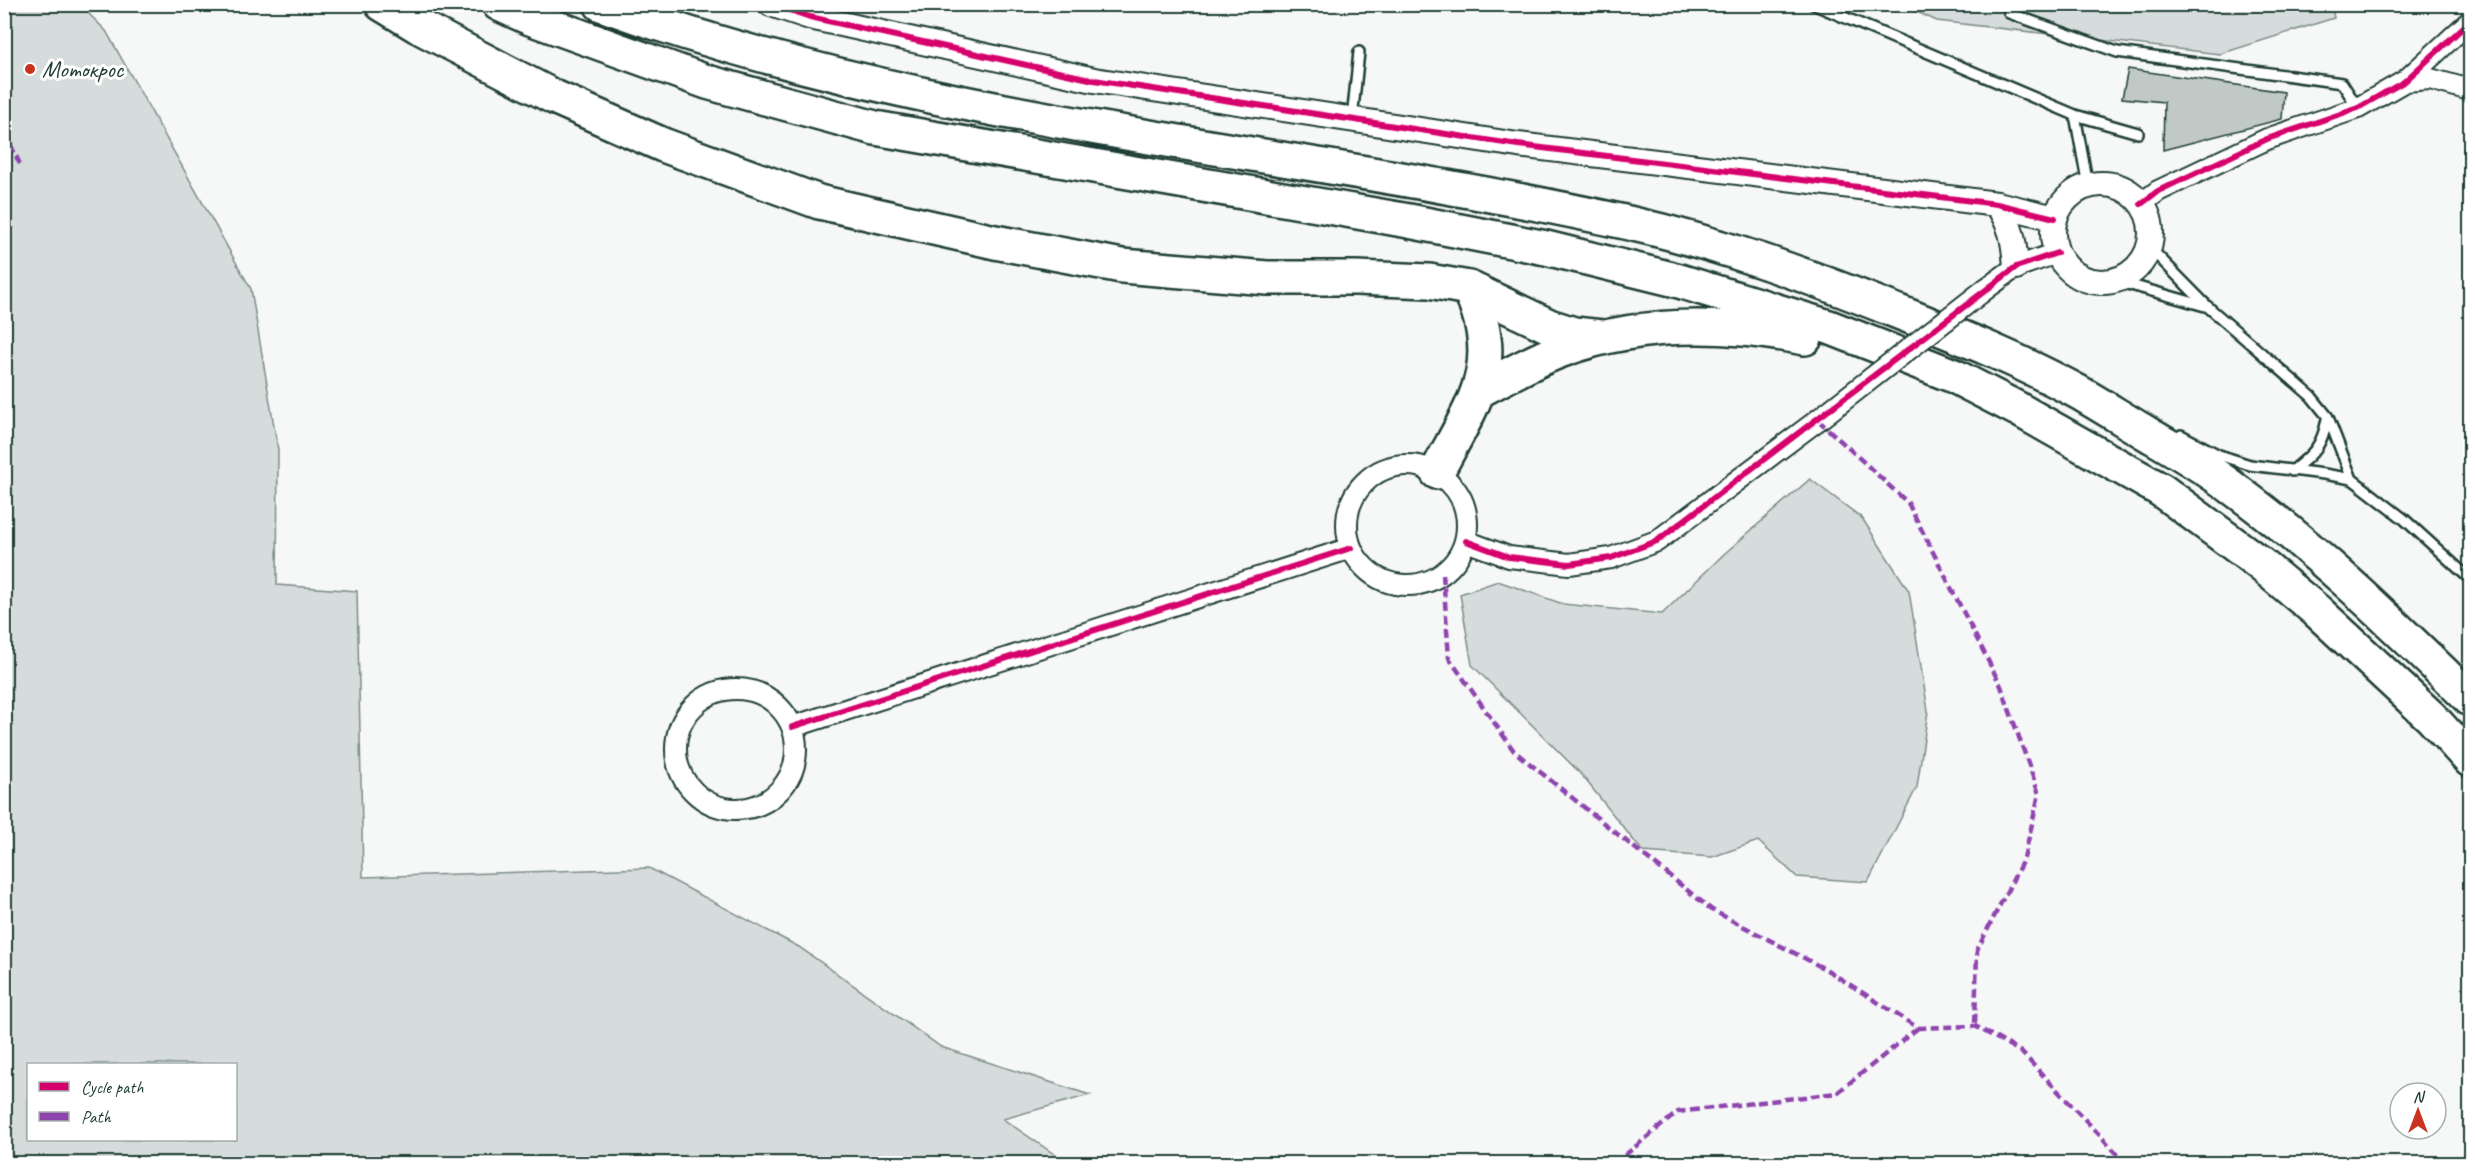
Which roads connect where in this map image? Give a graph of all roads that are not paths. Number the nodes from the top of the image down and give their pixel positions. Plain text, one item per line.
1 (382, 4) edge
2 (499, 4) edge
3 (601, 4) edge
4 (771, 4) edge
5 (1814, 4) edge
6 (2009, 13) dead end
7 (2470, 21) edge
8 (1359, 52) dead end
9 (2405, 81) junction
10 (2470, 90) edge
11 (2358, 108) junction
12 (2075, 115) junction
13 (1352, 119) junction
14 (2138, 133) dead end
15 (2088, 186) junction
16 (1997, 204) junction
17 (2141, 204) junction
18 (2055, 218) junction
19 (2149, 247) junction
20 (2057, 253) junction
21 (2016, 267) junction
22 (2113, 280) junction
23 (1469, 288) junction
24 (2207, 306) junction
25 (1602, 337) junction
26 (1987, 348) junction
27 (2038, 361) dead end
28 (1480, 390) junction
29 (2328, 417) junction
30 (2171, 430) dead end
31 (2292, 471) junction
32 (1437, 472) junction
33 (2352, 480) junction
34 (2161, 490) junction
35 (1466, 542) junction
36 (1351, 548) junction
37 (2470, 579) edge
38 (2470, 699) edge
39 (792, 727) junction
40 (2470, 760) edge

1 - 23 highway
2 - 34 highway
3 - 26 highway
4 - 13 street
5 - 12 lane
6 - 11 lane
7 - 9 street
8 - 13 lane
9 - 10 street
9 - 11 street
11 - 17 street
12 - 14 lane
12 - 15 lane
13 - 16 street
15 - 17 street
15 - 18 street
16 - 18 street
16 - 21 street
17 - 19 street
18 - 20 street
19 - 22 street
19 - 24 lane
20 - 21 street
20 - 22 street
21 - 35 street, bridge
22 - 24 lane
23 - 25 highway
23 - 28 highway
24 - 29 lane
25 - 28 highway
25 - 34 highway
26 - 27 lane
26 - 38 highway
28 - 32 highway
29 - 31 lane
29 - 33 lane
30 - 31 lane
31 - 33 lane
32 - 35 street
32 - 36 street
33 - 37 lane
34 - 40 highway
35 - 36 street
36 - 39 street
39 - 39 street

